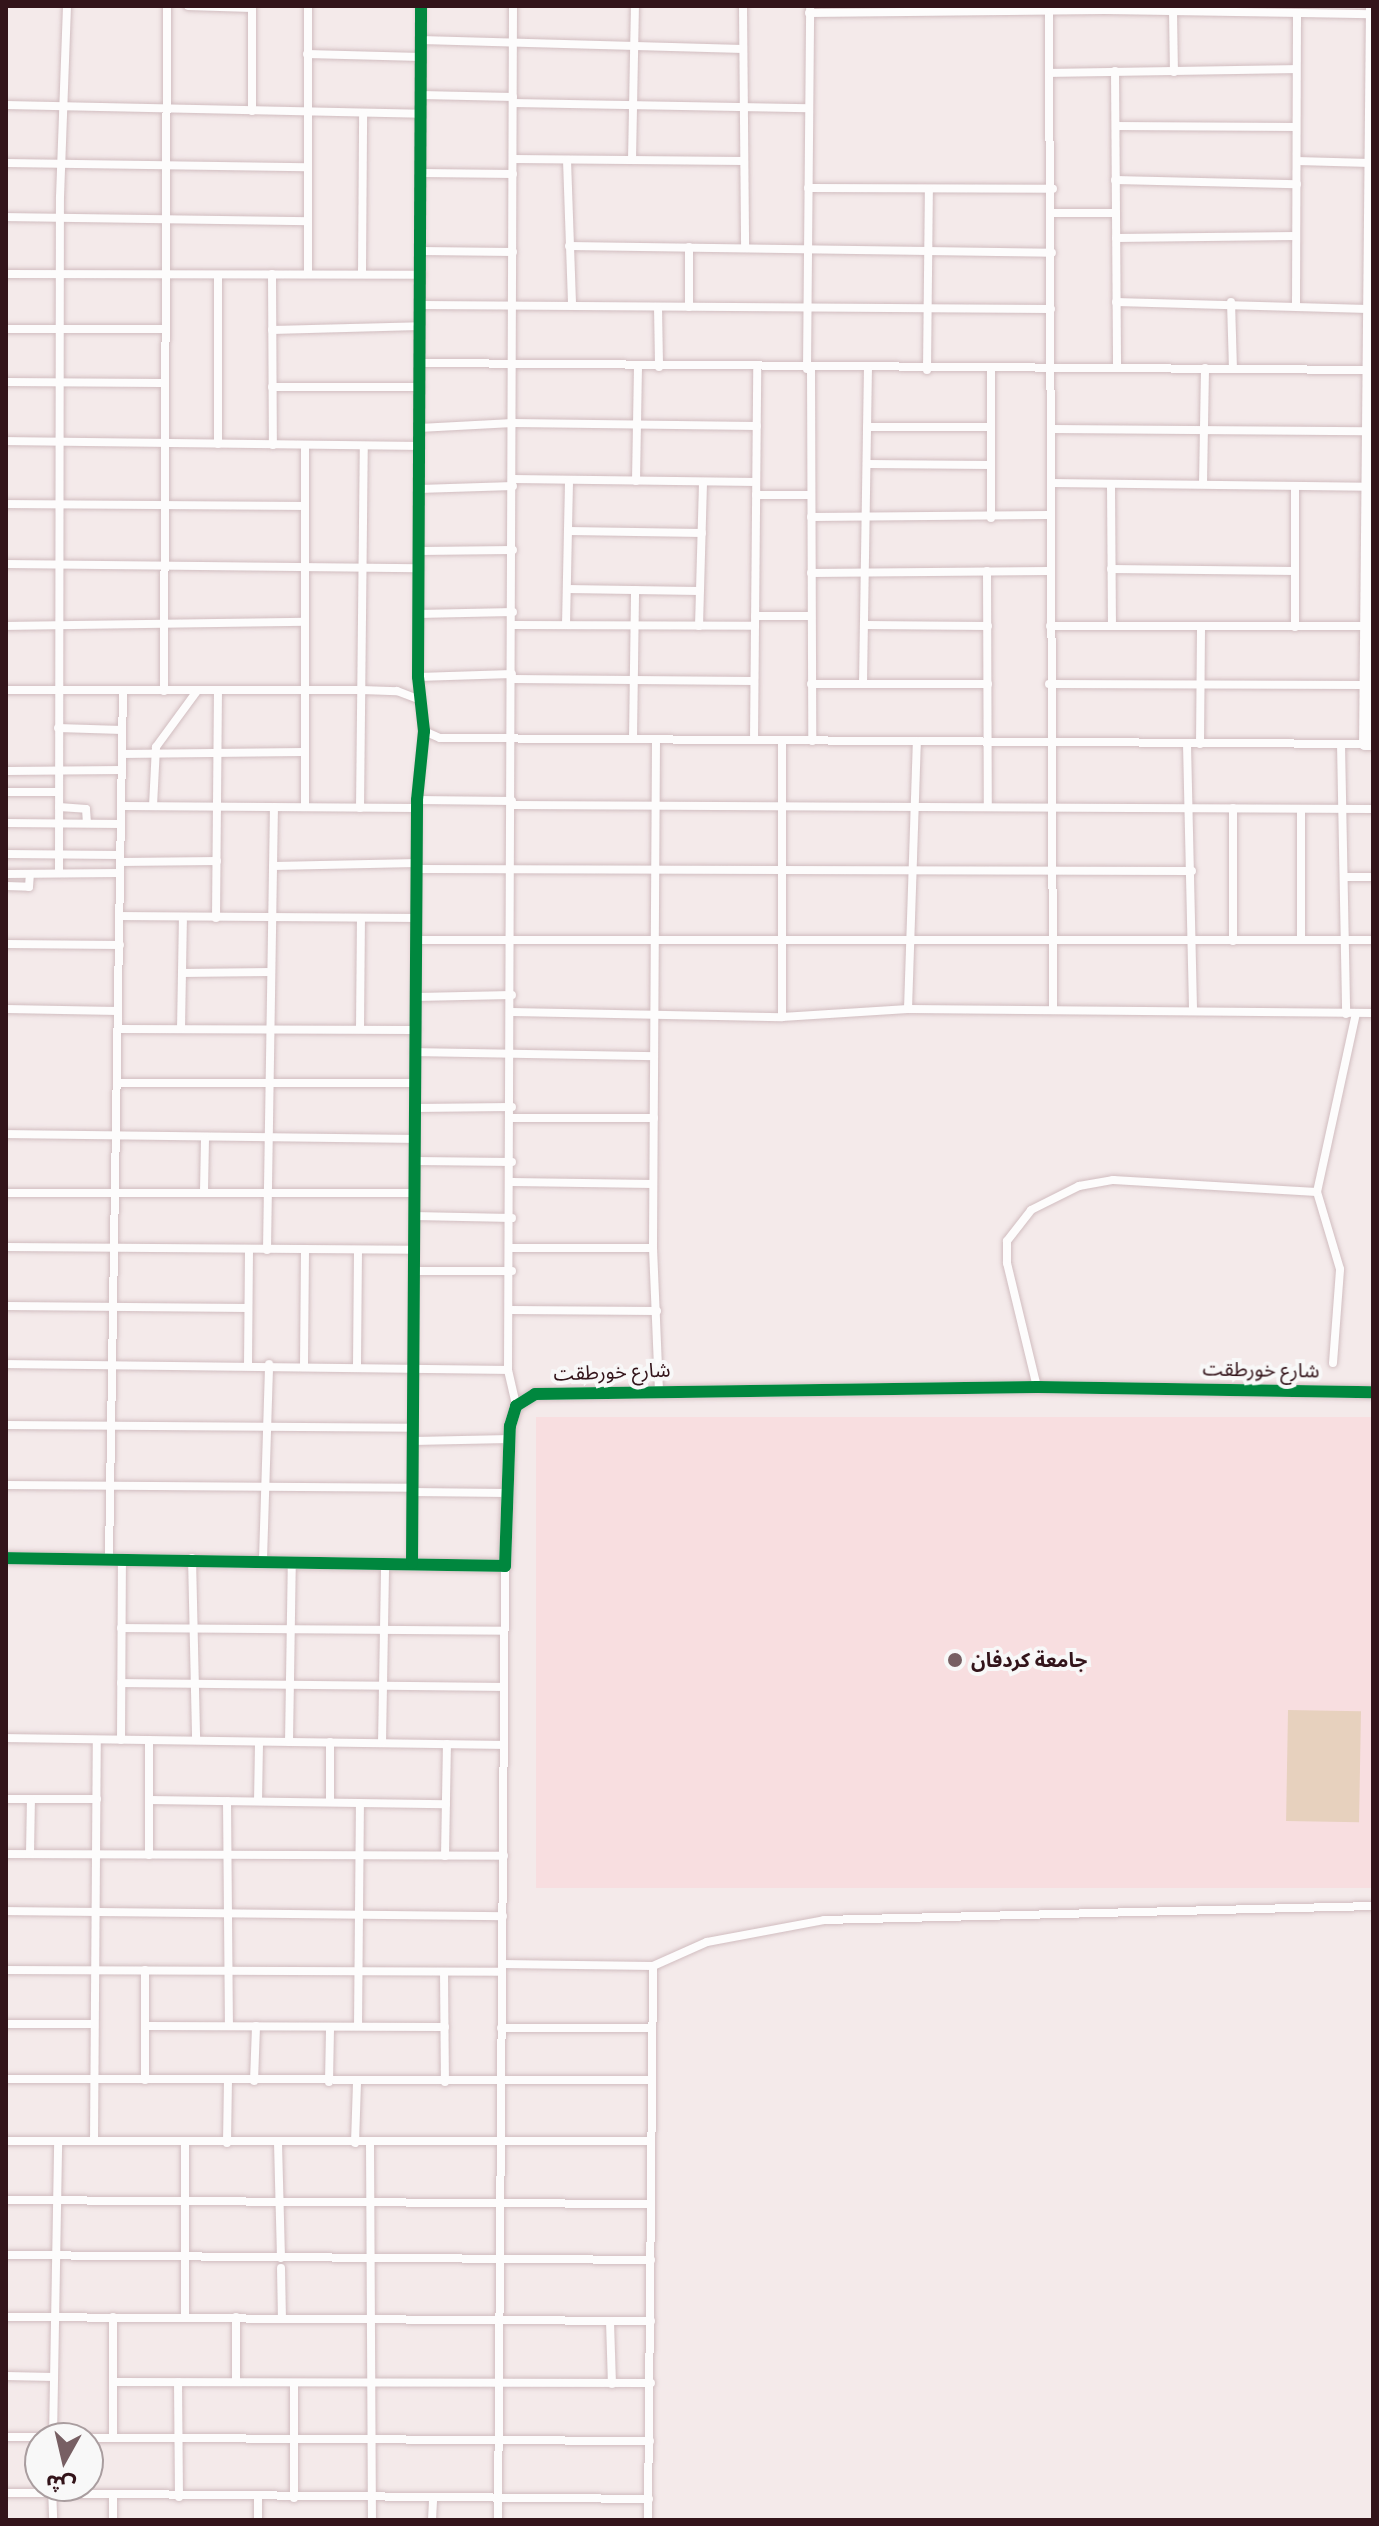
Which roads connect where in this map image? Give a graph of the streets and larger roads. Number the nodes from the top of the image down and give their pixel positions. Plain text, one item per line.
1 (67, 6) edge
2 (167, 6) edge
3 (188, 6) edge
4 (308, 6) edge
5 (421, 6) edge
6 (513, 6) edge
7 (635, 6) edge
8 (743, 6) edge
9 (1372, 6) edge
10 (252, 7) edge
11 (1105, 8) edge
12 (1229, 9) edge
13 (810, 10) edge
14 (959, 10) edge
15 (1173, 11) junction
16 (1049, 13) junction
17 (1297, 13) junction
18 (1372, 14) edge
19 (421, 40) junction
20 (513, 43) junction
21 (634, 48) junction
22 (743, 49) junction
23 (307, 54) junction
24 (421, 57) junction
25 (1296, 69) junction
26 (1115, 71) junction
27 (1174, 72) junction
28 (1050, 73) junction
29 (421, 95) junction
30 (513, 100) junction
31 (62, 104) junction
32 (6, 105) edge
33 (633, 105) junction
34 (744, 107) junction
35 (809, 108) junction
36 (165, 109) junction
37 (252, 111) junction
38 (307, 113) junction
39 (363, 114) junction
40 (421, 114) junction
41 (1116, 126) junction
42 (1296, 127) junction
43 (513, 159) junction
44 (567, 160) junction
45 (632, 160) junction
46 (744, 161) junction
47 (1297, 161) junction
48 (6, 163) edge
49 (1370, 163) junction
50 (61, 164) junction
51 (164, 165) junction
52 (307, 167) junction
53 (421, 173) junction
54 (513, 174) junction
55 (1115, 180) junction
56 (1297, 184) junction
57 (808, 188) junction
58 (929, 189) junction
59 (1053, 189) junction
60 (1053, 213) junction
61 (1115, 213) junction
62 (61, 216) junction
63 (6, 217) edge
64 (164, 219) junction
65 (307, 221) junction
66 (1296, 236) junction
67 (1116, 238) junction
68 (569, 246) junction
69 (689, 247) junction
70 (745, 248) junction
71 (807, 249) junction
72 (928, 249) junction
73 (421, 251) junction
74 (513, 252) junction
75 (1052, 253) junction
76 (1371, 254) edge
77 (6, 274) edge
78 (60, 274) junction
79 (162, 274) junction
80 (272, 274) junction
81 (308, 274) junction
82 (362, 274) junction
83 (218, 275) junction
84 (421, 275) junction
85 (1116, 302) junction
86 (1231, 302) junction
87 (420, 305) junction
88 (1296, 305) junction
89 (513, 306) junction
90 (572, 306) junction
91 (807, 306) junction
92 (658, 307) junction
93 (689, 307) junction
94 (928, 307) junction
95 (1051, 309) junction
96 (1368, 309) junction
97 (420, 326) junction
98 (6, 329) edge
99 (162, 329) junction
100 (60, 330) junction
101 (272, 330) junction
102 (420, 363) junction
103 (513, 366) junction
104 (1117, 366) junction
105 (638, 367) junction
106 (659, 367) junction
107 (991, 368) junction
108 (1052, 368) junction
109 (1205, 368) junction
110 (1233, 368) junction
111 (757, 369) junction
112 (809, 369) junction
113 (868, 370) junction
114 (927, 370) junction
115 (1369, 370) junction
116 (6, 382) edge
117 (60, 382) junction
118 (162, 383) junction
119 (272, 387) junction
120 (420, 387) junction
121 (513, 423) junction
122 (637, 424) junction
123 (757, 426) junction
124 (867, 427) junction
125 (991, 427) junction
126 (419, 428) junction
127 (1205, 428) junction
128 (1051, 429) junction
129 (1368, 431) junction
130 (6, 441) edge
131 (59, 442) junction
132 (161, 444) junction
133 (218, 444) junction
134 (273, 445) junction
135 (305, 445) junction
136 (364, 446) junction
137 (419, 446) junction
138 (867, 464) junction
139 (991, 465) junction
140 (569, 480) junction
141 (636, 481) junction
142 (703, 482) junction
143 (756, 482) junction
144 (513, 483) junction
145 (1051, 483) junction
146 (1203, 484) junction
147 (1111, 485) junction
148 (1295, 487) junction
149 (1367, 487) junction
150 (419, 489) junction
151 (756, 495) junction
152 (811, 495) junction
153 (6, 504) edge
154 (59, 504) junction
155 (164, 504) junction
156 (305, 506) junction
157 (1049, 515) junction
158 (811, 517) junction
159 (866, 517) junction
160 (991, 518) junction
161 (569, 531) junction
162 (702, 533) junction
163 (513, 550) junction
164 (419, 551) junction
165 (59, 563) junction
166 (6, 564) edge
167 (164, 564) junction
168 (305, 567) junction
169 (360, 567) junction
170 (419, 568) junction
171 (1111, 569) junction
172 (987, 571) junction
173 (1049, 571) junction
174 (1295, 571) junction
175 (811, 573) junction
176 (866, 574) junction
177 (567, 589) junction
178 (635, 590) junction
179 (699, 591) junction
180 (513, 612) junction
181 (418, 614) junction
182 (755, 616) junction
183 (811, 616) junction
184 (303, 622) junction
185 (58, 625) junction
186 (164, 625) junction
187 (513, 625) junction
188 (566, 625) junction
189 (636, 625) junction
190 (865, 625) junction
191 (6, 626) edge
192 (699, 626) junction
193 (755, 626) junction
194 (988, 626) junction
195 (1050, 626) junction
196 (1112, 626) junction
197 (1366, 626) junction
198 (1295, 627) junction
199 (1201, 628) junction
200 (512, 676) junction
201 (418, 677) junction
202 (634, 681) junction
203 (754, 681) junction
204 (1202, 682) junction
205 (811, 684) junction
206 (863, 684) junction
207 (988, 684) junction
208 (1049, 684) junction
209 (1366, 685) junction
210 (6, 690) edge
211 (123, 690) junction
212 (362, 690) junction
213 (58, 691) junction
214 (164, 691) junction
215 (197, 691) junction
216 (302, 691) junction
217 (218, 692) junction
218 (418, 699) junction
219 (58, 728) junction
220 (122, 730) junction
221 (424, 731) junction
222 (511, 739) junction
223 (633, 739) junction
224 (656, 739) junction
225 (754, 740) junction
226 (782, 740) junction
227 (812, 741) junction
228 (917, 741) junction
229 (988, 743) junction
230 (1049, 743) junction
231 (1187, 744) junction
232 (1200, 744) junction
233 (1341, 744) junction
234 (1369, 744) edge
235 (303, 752) junction
236 (217, 753) junction
237 (122, 754) junction
238 (153, 754) junction
239 (58, 770) junction
240 (122, 770) junction
241 (6, 771) edge
242 (33, 771) junction
243 (6, 792) edge
244 (32, 792) junction
245 (59, 792) junction
246 (512, 803) junction
247 (417, 804) junction
248 (121, 806) junction
249 (153, 806) junction
250 (1050, 806) junction
251 (59, 807) junction
252 (217, 807) junction
253 (274, 807) junction
254 (305, 807) junction
255 (656, 807) junction
256 (988, 807) junction
257 (360, 808) junction
258 (782, 808) junction
259 (1189, 808) junction
260 (1233, 808) junction
261 (917, 809) junction
262 (1301, 809) junction
263 (1343, 809) junction
264 (1373, 809) edge
265 (59, 822) junction
266 (6, 823) edge
267 (87, 823) junction
268 (121, 824) junction
269 (59, 853) junction
270 (6, 854) edge
271 (120, 859) junction
272 (217, 861) junction
273 (273, 866) junction
274 (417, 866) junction
275 (512, 870) junction
276 (1192, 871) junction
277 (655, 872) junction
278 (912, 872) junction
279 (1054, 872) junction
280 (59, 873) junction
281 (120, 873) junction
282 (6, 874) edge
283 (30, 874) junction
284 (782, 874) junction
285 (1344, 877) junction
286 (1373, 877) edge
287 (6, 886) edge
288 (119, 916) junction
289 (183, 917) junction
290 (216, 918) junction
291 (272, 918) junction
292 (361, 918) junction
293 (416, 918) junction
294 (913, 937) junction
295 (655, 938) junction
296 (782, 938) junction
297 (512, 939) junction
298 (1053, 939) junction
299 (416, 940) junction
300 (1301, 940) junction
301 (1373, 940) edge
302 (1193, 941) junction
303 (1233, 941) junction
304 (1344, 941) junction
305 (6, 944) edge
306 (120, 945) junction
307 (271, 972) junction
308 (182, 973) junction
309 (512, 995) junction
310 (416, 997) junction
311 (6, 1009) edge
312 (908, 1009) junction
313 (1053, 1009) junction
314 (1193, 1010) junction
315 (118, 1011) junction
316 (512, 1012) junction
317 (1356, 1013) junction
318 (1373, 1013) edge
319 (1346, 1014) junction
320 (655, 1015) junction
321 (782, 1017) junction
322 (118, 1029) junction
323 (181, 1029) junction
324 (271, 1029) junction
325 (360, 1029) junction
326 (416, 1030) junction
327 (415, 1052) junction
328 (512, 1054) junction
329 (654, 1056) junction
330 (117, 1083) junction
331 (270, 1083) junction
332 (415, 1083) junction
333 (512, 1107) junction
334 (415, 1108) junction
335 (512, 1118) junction
336 (654, 1118) junction
337 (6, 1134) edge
338 (116, 1136) junction
339 (205, 1138) junction
340 (269, 1138) junction
341 (415, 1139) junction
342 (416, 1161) junction
343 (512, 1162) junction
344 (512, 1182) junction
345 (653, 1184) junction
346 (115, 1191) junction
347 (204, 1191) junction
348 (1317, 1192) junction
349 (6, 1193) edge
350 (268, 1193) junction
351 (414, 1193) junction
352 (414, 1216) junction
353 (512, 1218) junction
354 (6, 1247) edge
355 (512, 1248) junction
356 (653, 1248) junction
357 (114, 1249) junction
358 (249, 1250) junction
359 (267, 1250) junction
360 (305, 1250) junction
361 (358, 1250) junction
362 (414, 1250) junction
363 (414, 1271) junction
364 (512, 1271) junction
365 (6, 1306) edge
366 (113, 1307) junction
367 (248, 1308) junction
368 (511, 1310) junction
369 (657, 1311) junction
370 (1333, 1363) dead end
371 (6, 1364) edge
372 (269, 1364) junction
373 (248, 1365) junction
374 (304, 1365) junction
375 (357, 1365) junction
376 (413, 1365) junction
377 (112, 1366) junction
378 (508, 1370) junction
379 (1037, 1387) junction
380 (659, 1390) junction
381 (1373, 1392) edge
382 (516, 1406) junction
383 (6, 1425) edge
384 (111, 1425) junction
385 (268, 1426) junction
386 (413, 1428) junction
387 (510, 1439) junction
388 (413, 1441) junction
389 (6, 1485) edge
390 (110, 1485) junction
391 (265, 1485) junction
392 (412, 1490) junction
393 (507, 1493) junction
394 (6, 1558) edge
395 (116, 1558) junction
396 (192, 1558) junction
397 (263, 1559) junction
398 (292, 1561) junction
399 (385, 1563) junction
400 (412, 1563) junction
401 (505, 1566) junction
402 (196, 1627) junction
403 (290, 1627) junction
404 (121, 1628) junction
405 (383, 1628) junction
406 (504, 1631) junction
407 (121, 1683) junction
408 (196, 1684) junction
409 (289, 1684) junction
410 (382, 1685) junction
411 (504, 1687) junction
412 (6, 1738) edge
413 (97, 1740) junction
414 (121, 1740) junction
415 (149, 1740) junction
416 (196, 1740) junction
417 (259, 1742) junction
418 (289, 1742) junction
419 (330, 1742) junction
420 (382, 1743) junction
421 (447, 1744) junction
422 (504, 1745) junction
423 (6, 1799) edge
424 (31, 1799) junction
425 (97, 1799) junction
426 (149, 1800) junction
427 (227, 1801) junction
428 (258, 1801) junction
429 (330, 1802) junction
430 (360, 1803) junction
431 (446, 1804) junction
432 (6, 1854) edge
433 (30, 1854) junction
434 (149, 1855) junction
435 (361, 1855) junction
436 (99, 1856) junction
437 (226, 1856) junction
438 (445, 1856) junction
439 (504, 1856) junction
440 (1373, 1906) edge
441 (6, 1911) edge
442 (99, 1913) junction
443 (229, 1913) junction
444 (359, 1915) junction
445 (503, 1916) junction
446 (653, 1966) junction
447 (502, 1968) junction
448 (6, 1970) edge
449 (96, 1970) junction
450 (145, 1970) junction
451 (228, 1970) junction
452 (360, 1972) junction
453 (444, 1972) junction
454 (6, 2024) edge
455 (94, 2024) junction
456 (145, 2026) junction
457 (229, 2026) junction
458 (256, 2026) junction
459 (358, 2026) junction
460 (445, 2027) junction
461 (330, 2028) junction
462 (501, 2028) junction
463 (652, 2028) junction
464 (6, 2079) edge
465 (93, 2080) junction
466 (145, 2080) junction
467 (652, 2080) junction
468 (228, 2081) junction
469 (254, 2081) junction
470 (329, 2082) junction
471 (357, 2082) junction
472 (445, 2082) junction
473 (501, 2082) junction
474 (6, 2141) edge
475 (58, 2141) junction
476 (94, 2141) junction
477 (651, 2141) junction
478 (185, 2142) junction
479 (227, 2143) junction
480 (278, 2143) junction
481 (355, 2143) junction
482 (370, 2144) junction
483 (501, 2145) junction
484 (57, 2199) junction
485 (6, 2200) edge
486 (279, 2201) junction
487 (370, 2201) junction
488 (501, 2201) junction
489 (185, 2202) junction
490 (650, 2204) junction
491 (6, 2255) edge
492 (57, 2255) junction
493 (184, 2256) junction
494 (372, 2256) junction
495 (500, 2258) junction
496 (651, 2260) junction
497 (281, 2261) junction
498 (185, 2316) junction
499 (6, 2317) edge
500 (55, 2317) junction
501 (113, 2317) junction
502 (236, 2317) junction
503 (282, 2318) junction
504 (372, 2320) junction
505 (499, 2321) junction
506 (610, 2321) junction
507 (651, 2321) junction
508 (6, 2376) edge
509 (54, 2377) junction
510 (113, 2382) junction
511 (178, 2382) junction
512 (236, 2382) junction
513 (372, 2382) junction
514 (294, 2383) junction
515 (651, 2383) junction
516 (612, 2384) junction
517 (499, 2385) junction
518 (54, 2422) edge
519 (104, 2438) edge
520 (113, 2438) junction
521 (178, 2438) junction
522 (294, 2439) junction
523 (372, 2440) junction
524 (498, 2440) junction
525 (650, 2441) junction
526 (104, 2495) edge
527 (113, 2496) junction
528 (179, 2497) junction
529 (258, 2497) junction
530 (373, 2497) junction
531 (294, 2498) junction
532 (433, 2498) junction
533 (498, 2499) junction
534 (649, 2499) junction
535 (113, 2520) edge
536 (258, 2520) edge
537 (372, 2520) edge
538 (432, 2520) edge
539 (498, 2520) edge
540 (648, 2520) edge

1 - 31 street
2 - 36 street
3 - 10 street
4 - 23 street
5 - 19 street
6 - 20 street
7 - 21 street
8 - 22 street
9 - 18 street
10 - 37 street
11 - 15 street
11 - 16 street
12 - 15 street
12 - 17 street
13 - 14 street
13 - 35 street
14 - 16 street
15 - 27 street
16 - 28 street
17 - 18 street
17 - 25 street
18 - 49 street
19 - 20 street
19 - 24 street
20 - 21 street
20 - 30 street
21 - 22 street
21 - 33 street
22 - 34 street
23 - 24 street
23 - 38 street
24 - 29 street
25 - 27 street
25 - 42 street
26 - 27 street
26 - 28 street
26 - 41 street
28 - 59 street
29 - 30 street
29 - 40 street
30 - 33 street
30 - 43 street
31 - 32 street
31 - 36 street
31 - 50 street
33 - 34 street
33 - 45 street
34 - 35 street
34 - 46 street
35 - 57 street
36 - 37 street
36 - 51 street
37 - 38 street
38 - 39 street
38 - 52 street
39 - 40 street
39 - 82 street
40 - 53 street
41 - 42 street
41 - 55 street
42 - 47 street
43 - 44 street
43 - 54 street
44 - 45 street
44 - 68 street
45 - 46 street
46 - 70 street
47 - 49 street
47 - 56 street
48 - 50 street
49 - 76 street
50 - 51 street
50 - 62 street
51 - 52 street
51 - 64 street
52 - 65 street
53 - 54 street
53 - 73 street
54 - 74 street
55 - 56 street
55 - 61 street
56 - 66 street
57 - 58 street
57 - 71 street
58 - 59 street
58 - 72 street
59 - 60 street
60 - 61 street
60 - 75 street
61 - 67 street
62 - 63 street
62 - 64 street
62 - 78 street
64 - 65 street
64 - 79 street
65 - 81 street
66 - 67 street
66 - 88 street
67 - 85 street
68 - 69 street
68 - 90 street
69 - 70 street
69 - 93 street
70 - 71 street
71 - 72 street
71 - 91 street
72 - 75 street
72 - 94 street
73 - 74 street
73 - 84 street
74 - 89 street
75 - 95 street
76 - 96 street
77 - 78 street
78 - 79 street
78 - 100 street
79 - 83 street
79 - 99 street
80 - 81 street
80 - 83 street
80 - 101 street
81 - 82 street
82 - 84 street
83 - 133 street
84 - 87 street
85 - 86 street
85 - 104 street
86 - 88 street
86 - 110 street
87 - 89 street
87 - 97 street
88 - 96 street
89 - 90 street
89 - 103 street
90 - 92 street
91 - 93 street
91 - 94 street
91 - 112 street
92 - 93 street
92 - 106 street
94 - 95 street
94 - 114 street
95 - 108 street
96 - 115 street
97 - 101 street
97 - 102 street
98 - 100 street
99 - 100 street
99 - 118 street
100 - 117 street
101 - 119 street
102 - 103 street
102 - 120 street
103 - 105 street
103 - 121 street
104 - 108 street
104 - 109 street
105 - 106 street
105 - 122 street
106 - 111 street
107 - 108 street
107 - 114 street
107 - 125 street
108 - 128 street
109 - 110 street
109 - 127 street
110 - 115 street
111 - 112 street
111 - 123 street
112 - 113 street
112 - 152 street
113 - 114 street
113 - 124 street
115 - 129 street
116 - 117 street
117 - 118 street
117 - 131 street
118 - 132 street
119 - 120 street
119 - 134 street
120 - 126 street
121 - 122 street
121 - 126 street
121 - 144 street
122 - 123 street
122 - 141 street
123 - 143 street
124 - 125 street
124 - 138 street
125 - 139 street
126 - 137 street
127 - 128 street
127 - 129 street
127 - 146 street
128 - 145 street
129 - 149 street
130 - 131 street
131 - 132 street
131 - 154 street
132 - 133 street
132 - 155 street
133 - 134 street
134 - 135 street
135 - 136 street
135 - 156 street
136 - 137 street
136 - 169 street
137 - 150 street
138 - 139 street
138 - 159 street
139 - 160 street
140 - 141 street
140 - 144 street
140 - 161 street
141 - 142 street
142 - 143 street
142 - 162 street
143 - 151 street
144 - 150 street
144 - 163 street
145 - 147 street
145 - 157 street
146 - 147 street
146 - 148 street
147 - 171 street
148 - 149 street
148 - 174 street
149 - 197 street
150 - 164 street
151 - 152 street
151 - 182 street
152 - 158 street
153 - 154 street
154 - 155 street
154 - 165 street
155 - 156 street
155 - 167 street
156 - 168 street
157 - 160 street
157 - 173 street
158 - 159 street
158 - 175 street
159 - 160 street
159 - 176 street
161 - 162 street
161 - 177 street
162 - 179 street
163 - 164 street
163 - 180 street
164 - 170 street
165 - 166 street
165 - 167 street
165 - 185 street
167 - 168 street
167 - 186 street
168 - 169 street
168 - 184 street
169 - 170 street
169 - 212 street
170 - 181 street
171 - 174 street
171 - 196 street
172 - 173 street
172 - 176 street
172 - 194 street
173 - 195 street
174 - 198 street
175 - 176 street
175 - 183 street
176 - 190 street
177 - 178 street
177 - 188 street
178 - 179 street
178 - 189 street
179 - 192 street
180 - 181 street
180 - 187 street
181 - 201 street
182 - 183 street
182 - 193 street
183 - 205 street
184 - 186 street
184 - 216 street
185 - 186 street
185 - 191 street
185 - 213 street
186 - 214 street
187 - 188 street
187 - 200 street
188 - 189 street
189 - 192 street
189 - 202 street
190 - 194 street
190 - 206 street
192 - 193 street
193 - 203 street
194 - 207 street
195 - 196 street
195 - 208 street
196 - 199 street
197 - 198 street
197 - 209 street
198 - 199 street
199 - 204 street
200 - 201 street
200 - 202 street
200 - 222 street
201 - 218 street
202 - 203 street
202 - 223 street
203 - 225 street
204 - 208 street
204 - 209 street
204 - 232 street
205 - 206 street
205 - 227 street
206 - 207 street
207 - 229 street
208 - 230 street
209 - 234 street
210 - 213 street
211 - 213 street
211 - 214 street
211 - 220 street
212 - 216 street
212 - 218 street
212 - 257 street
213 - 219 street
214 - 215 street
215 - 217 street
215 - 238 street
216 - 217 street
216 - 235 street
217 - 236 street
218 - 221 street
219 - 220 street
219 - 239 street
220 - 237 street
221 - 222 street
221 - 247 street
222 - 223 street
222 - 246 street
223 - 224 street
224 - 225 street
224 - 255 street
225 - 226 street
226 - 227 street
226 - 258 street
227 - 228 street
228 - 229 street
228 - 261 street
229 - 230 street
229 - 256 street
230 - 231 street
230 - 250 street
231 - 232 street
231 - 259 street
232 - 233 street
233 - 234 street
233 - 263 street
235 - 236 street
235 - 254 street
236 - 238 street
236 - 252 street
237 - 238 street
237 - 240 street
238 - 249 street
239 - 240 street
239 - 242 street
239 - 245 street
240 - 248 street
241 - 242 street
242 - 244 street
243 - 244 street
244 - 245 street
245 - 251 street
246 - 247 street
246 - 255 street
246 - 275 street
247 - 257 street
247 - 274 street
248 - 249 street
248 - 268 street
249 - 252 street
250 - 256 street
250 - 259 street
250 - 279 street
251 - 265 street
251 - 267 street
252 - 253 street
252 - 272 street
253 - 254 street
253 - 273 street
254 - 257 street
255 - 258 street
255 - 277 street
256 - 261 street
258 - 261 street
258 - 284 street
259 - 260 street
259 - 276 street
260 - 262 street
260 - 303 street
261 - 278 street
262 - 263 street
262 - 300 street
263 - 264 street
263 - 285 street
265 - 266 street
265 - 267 street
265 - 269 street
267 - 268 street
268 - 271 street
269 - 270 street
269 - 271 street
269 - 280 street
271 - 272 street
271 - 281 street
272 - 290 street
273 - 274 street
273 - 291 street
274 - 275 street
274 - 293 street
275 - 277 street
275 - 297 street
276 - 279 street
276 - 302 street
277 - 284 street
277 - 295 street
278 - 279 street
278 - 284 street
278 - 294 street
279 - 298 street
280 - 281 street
280 - 283 street
281 - 288 street
282 - 283 street
283 - 287 street
284 - 296 street
285 - 286 street
285 - 304 street
288 - 289 street
288 - 306 street
289 - 290 street
289 - 308 street
290 - 291 street
291 - 292 street
291 - 307 street
292 - 293 street
292 - 325 street
293 - 299 street
294 - 296 street
294 - 298 street
294 - 312 street
295 - 296 street
295 - 297 street
295 - 320 street
296 - 321 street
297 - 299 street
297 - 309 street
298 - 302 street
298 - 313 street
299 - 310 street
300 - 303 street
300 - 304 street
301 - 304 street
302 - 303 street
302 - 314 street
304 - 319 street
305 - 306 street
306 - 315 street
307 - 308 street
307 - 324 street
308 - 323 street
309 - 310 street
309 - 316 street
310 - 326 street
311 - 315 street
312 - 313 street
312 - 321 street
313 - 314 street
314 - 319 street
315 - 322 street
316 - 320 street
316 - 328 street
317 - 318 street
317 - 319 street
317 - 348 street
320 - 321 street
320 - 329 street
322 - 323 street
322 - 330 street
323 - 324 street
324 - 325 street
324 - 331 street
325 - 326 street
326 - 327 street
327 - 328 street
327 - 332 street
328 - 329 street
328 - 333 street
329 - 336 street
330 - 331 street
330 - 338 street
331 - 332 street
331 - 340 street
332 - 334 street
333 - 334 street
333 - 335 street
334 - 341 street
335 - 336 street
335 - 343 street
336 - 345 street
337 - 338 street
338 - 339 street
338 - 346 street
339 - 340 street
339 - 347 street
340 - 341 street
340 - 350 street
341 - 342 street
342 - 343 street
342 - 351 street
343 - 344 street
344 - 345 street
344 - 353 street
345 - 356 street
346 - 347 street
346 - 349 street
346 - 357 street
347 - 350 street
348 - 370 street
348 - 379 street
350 - 351 street
350 - 359 street
351 - 352 street
352 - 353 street
352 - 362 street
353 - 355 street
354 - 357 street
355 - 356 street
355 - 364 street
356 - 369 street
357 - 358 street
357 - 366 street
358 - 359 street
358 - 367 street
359 - 360 street
360 - 361 street
360 - 374 street
361 - 362 street
361 - 375 street
362 - 363 street
363 - 364 street
363 - 376 street
364 - 368 street
365 - 366 street
366 - 367 street
366 - 377 street
367 - 373 street
368 - 369 street
368 - 378 street
369 - 380 street
371 - 377 street
372 - 373 street
372 - 374 street
372 - 385 street
373 - 377 street
374 - 375 street
375 - 376 street
376 - 378 street
376 - 386 street
377 - 384 street
378 - 382 street
379 - 380 street, شارع خورطقت
379 - 381 street, شارع خورطقت
380 - 382 street, شارع خورطقت
382 - 387 street
383 - 384 street
384 - 385 street
384 - 390 street
385 - 386 street
385 - 391 street
386 - 388 street
387 - 388 street
387 - 393 street
388 - 392 street
389 - 390 street
390 - 391 street
390 - 395 street
391 - 392 street
391 - 397 street
392 - 393 street
392 - 400 street
393 - 401 street
394 - 395 street
395 - 396 street
395 - 404 street
396 - 397 street
396 - 402 street
397 - 398 street
398 - 399 street
398 - 403 street
399 - 400 street
399 - 405 street
400 - 401 street
401 - 406 street
402 - 403 street
402 - 404 street
402 - 408 street
403 - 405 street
403 - 409 street
404 - 407 street
405 - 406 street
405 - 410 street
406 - 411 street
407 - 408 street
407 - 414 street
408 - 409 street
408 - 416 street
409 - 410 street
409 - 418 street
410 - 411 street
410 - 420 street
411 - 422 street
412 - 413 street
413 - 414 street
413 - 425 street
414 - 415 street
415 - 416 street
415 - 426 street
416 - 417 street
417 - 418 street
417 - 428 street
418 - 419 street
419 - 420 street
419 - 429 street
420 - 421 street
421 - 422 street
421 - 431 street
422 - 439 street
423 - 424 street
424 - 425 street
424 - 433 street
425 - 436 street
426 - 427 street
426 - 434 street
427 - 428 street
427 - 437 street
428 - 429 street
429 - 430 street
430 - 431 street
430 - 435 street
431 - 438 street
432 - 433 street
433 - 436 street
434 - 436 street
434 - 437 street
435 - 437 street
435 - 438 street
435 - 444 street
436 - 442 street
437 - 443 street
438 - 439 street
439 - 445 street
440 - 446 street
441 - 442 street
442 - 443 street
442 - 449 street
443 - 444 street
443 - 451 street
444 - 445 street
444 - 452 street
445 - 447 street
446 - 447 street
446 - 463 street
447 - 453 street
447 - 462 street
448 - 449 street
449 - 450 street
449 - 455 street
450 - 451 street
450 - 456 street
451 - 452 street
451 - 457 street
452 - 453 street
452 - 459 street
453 - 460 street
454 - 455 street
455 - 465 street
456 - 457 street
456 - 466 street
457 - 458 street
458 - 461 street
458 - 469 street
459 - 460 street
459 - 461 street
460 - 472 street
461 - 470 street
462 - 463 street
462 - 473 street
463 - 467 street
464 - 465 street
465 - 466 street
465 - 476 street
466 - 468 street
467 - 473 street
467 - 477 street
468 - 469 street
468 - 479 street
469 - 470 street
470 - 471 street
471 - 472 street
471 - 481 street
472 - 473 street
473 - 483 street
474 - 475 street
475 - 476 street
475 - 484 street
476 - 478 street
477 - 483 street
477 - 490 street
478 - 479 street
478 - 489 street
479 - 480 street
480 - 481 street
480 - 486 street
481 - 482 street
482 - 483 street
482 - 487 street
483 - 488 street
484 - 485 street
484 - 489 street
484 - 492 street
486 - 487 street
486 - 489 street
486 - 497 street
487 - 488 street
487 - 494 street
488 - 490 street
488 - 495 street
489 - 493 street
490 - 496 street
491 - 492 street
492 - 493 street
492 - 500 street
493 - 497 street
493 - 498 street
494 - 495 street
494 - 497 street
494 - 504 street
495 - 496 street
495 - 505 street
496 - 507 street
497 - 503 street
498 - 501 street
498 - 502 street
499 - 500 street
500 - 501 street
500 - 509 street
501 - 510 street
502 - 503 street
502 - 512 street
503 - 504 street
504 - 505 street
504 - 513 street
505 - 506 street
505 - 517 street
506 - 507 street
506 - 516 street
507 - 515 street
508 - 509 street
509 - 518 street
510 - 511 street
510 - 520 street
511 - 512 street
511 - 521 street
512 - 514 street
513 - 514 street
513 - 517 street
513 - 523 street
514 - 522 street
515 - 516 street
515 - 525 street
516 - 517 street
517 - 524 street
519 - 520 street
520 - 521 street
521 - 522 street
521 - 528 street
522 - 523 street
522 - 531 street
523 - 524 street
523 - 530 street
524 - 525 street
524 - 533 street
525 - 534 street
526 - 527 street
527 - 528 street
527 - 535 street
528 - 529 street
529 - 531 street
529 - 536 street
530 - 531 street
530 - 532 street
530 - 537 street
532 - 533 street
532 - 538 street
533 - 534 street
533 - 539 street
534 - 540 street

